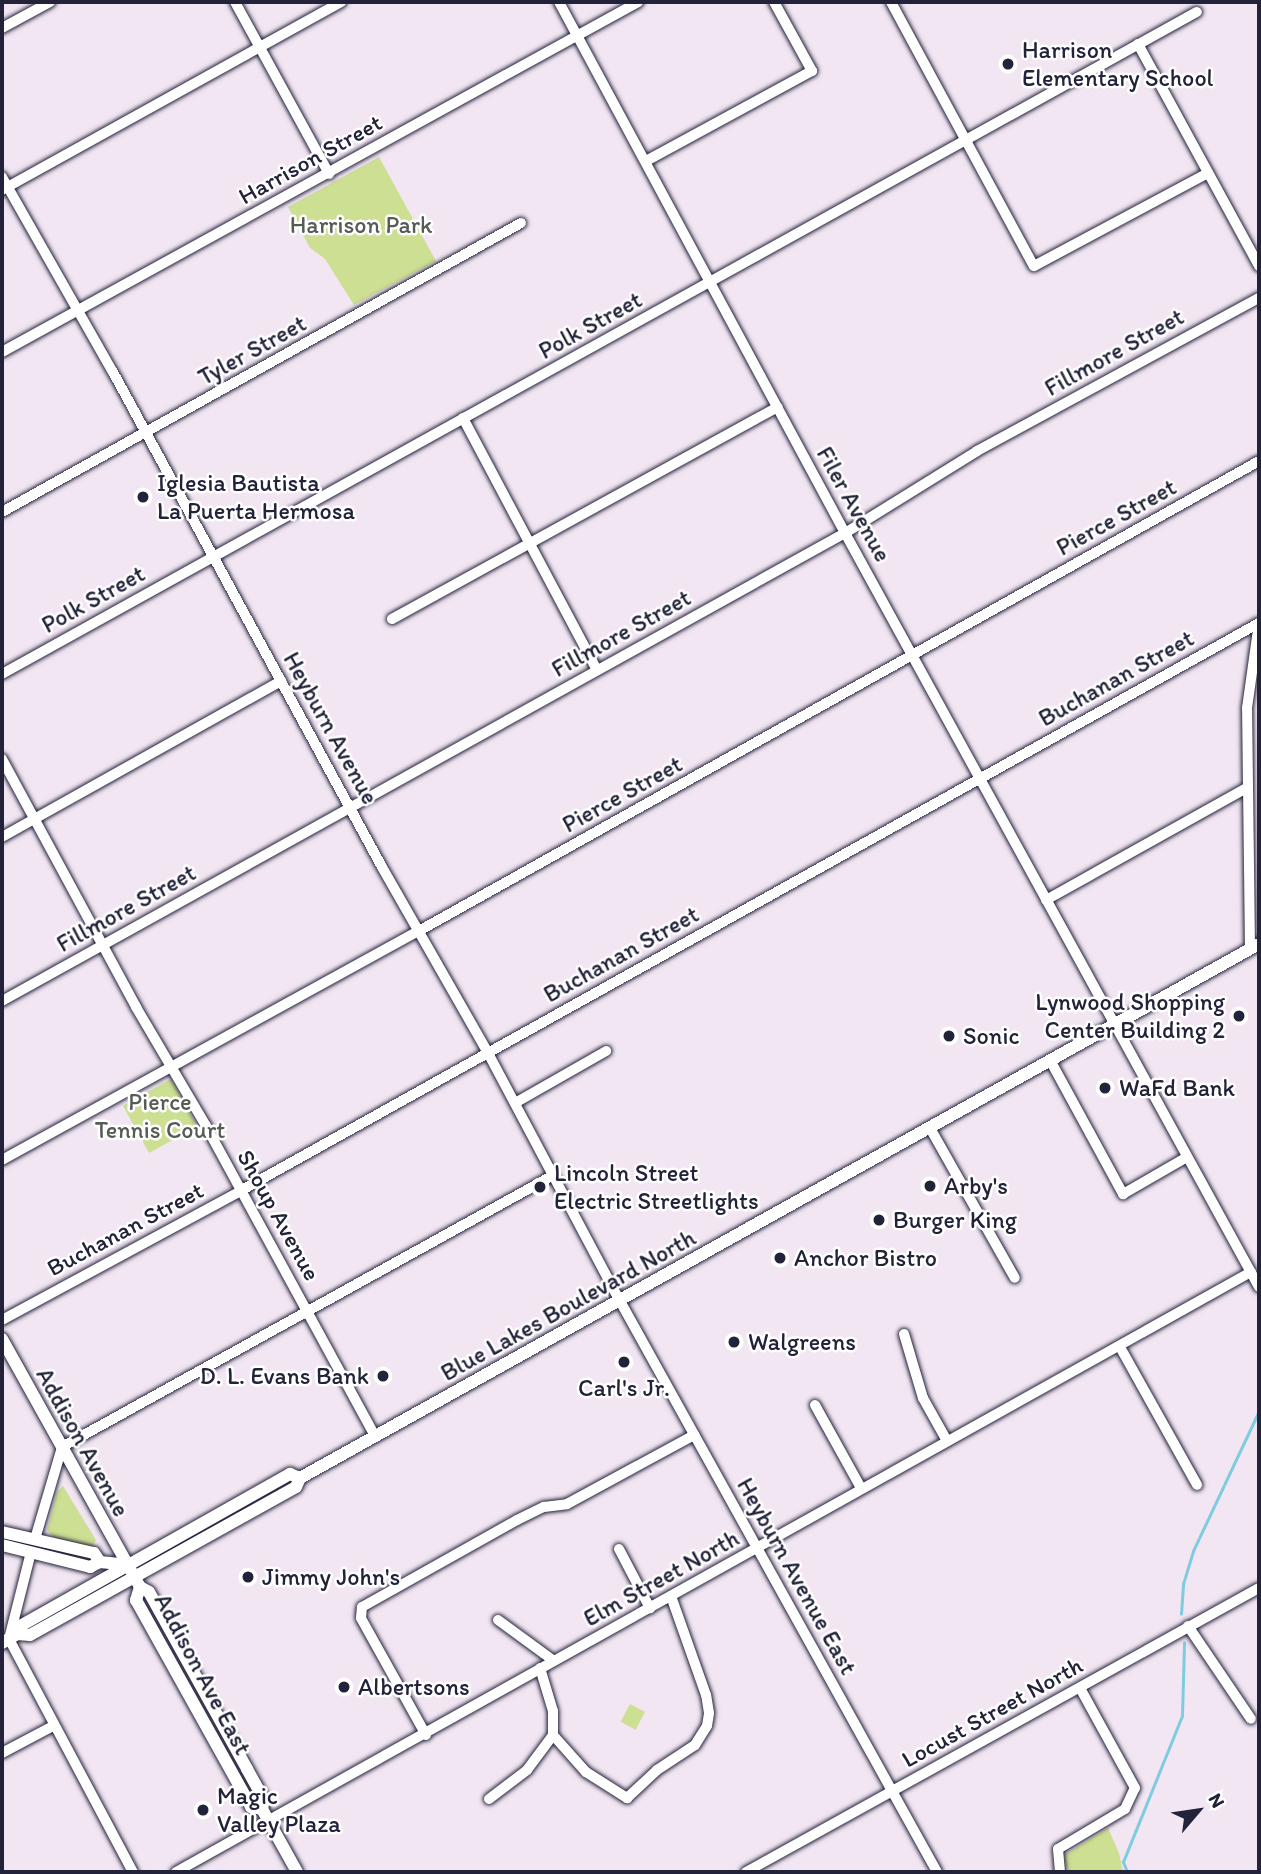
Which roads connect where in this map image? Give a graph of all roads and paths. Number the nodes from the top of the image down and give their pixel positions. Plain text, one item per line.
1 (50, 2) edge
2 (235, 2) edge
3 (341, 2) edge
4 (559, 2) edge
5 (638, 2) edge
6 (774, 2) edge
7 (891, 2) edge
8 (1198, 12) dead end
9 (2, 28) edge
10 (578, 35) junction
11 (1138, 44) junction
12 (260, 47) junction
13 (965, 142) junction
14 (646, 161) junction
15 (1208, 173) junction
16 (329, 174) junction
17 (2, 177) edge
18 (4, 188) edge
19 (521, 223) dead end
20 (1259, 266) edge
21 (710, 283) junction
22 (1259, 298) edge
23 (78, 310) junction
24 (2, 352) edge
25 (777, 407) junction
26 (463, 418) junction
27 (145, 434) junction
28 (1259, 461) edge
29 (2, 512) edge
30 (845, 533) junction
31 (529, 542) junction
32 (212, 556) junction
33 (393, 619) dead end
34 (1259, 623) edge
35 (914, 656) junction
36 (597, 670) junction
37 (2, 674) edge
38 (281, 681) junction
39 (2, 759) edge
40 (981, 778) junction
41 (1248, 787) junction
42 (350, 807) junction
43 (35, 819) junction
44 (2, 837) edge
45 (1046, 900) junction
46 (417, 932) junction
47 (103, 945) junction
48 (1254, 946) edge
49 (2, 1001) edge
50 (1114, 1025) junction
51 (606, 1052) dead end
52 (488, 1053) junction
53 (1050, 1060) junction
54 (172, 1067) junction
55 (515, 1103) junction
56 (930, 1128) junction
57 (1187, 1157) junction
58 (2, 1160) edge
59 (552, 1176) junction
60 (242, 1190) junction
61 (1251, 1272) junction
62 (1015, 1278) dead end
63 (1259, 1287) edge
64 (620, 1301) junction
65 (309, 1313) junction
66 (2, 1320) edge
67 (904, 1334) dead end
68 (2, 1339) edge
69 (1120, 1347) junction
70 (815, 1405) dead end
71 (694, 1435) junction
72 (375, 1436) junction
73 (947, 1441) junction
74 (62, 1447) junction
75 (1198, 1485) dead end
76 (861, 1488) junction
77 (2, 1532) edge
78 (35, 1539) junction
79 (2, 1545) edge
80 (619, 1549) dead end
81 (757, 1549) junction
82 (31, 1552) junction
83 (100, 1562) junction
84 (134, 1576) junction
85 (1259, 1588) edge
86 (671, 1596) junction
87 (650, 1608) junction
88 (498, 1620) dead end
89 (1188, 1626) junction
90 (9, 1638) edge
91 (554, 1661) junction
92 (540, 1668) junction
93 (1080, 1688) junction
94 (1251, 1719) dead end
95 (53, 1726) junction
96 (426, 1735) junction
97 (553, 1735) junction
98 (2, 1753) edge
99 (893, 1791) junction
100 (489, 1800) dead end
101 (268, 1815) junction
102 (133, 1872) edge
103 (176, 1872) edge
104 (297, 1872) edge
105 (746, 1872) edge
106 (937, 1872) edge
107 (1060, 1872) edge

1 - 9 street
2 - 12 street
3 - 12 street
4 - 10 street, Filer Avenue
5 - 10 street, Harrison Street
6 - 14 street
7 - 13 street
8 - 11 street, Polk Street
10 - 14 street, Filer Avenue
10 - 16 street, Harrison Street
11 - 13 street, Polk Street
11 - 15 street
12 - 16 street
12 - 18 street
13 - 15 street
13 - 21 street, Polk Street
14 - 21 street, Filer Avenue
15 - 20 street
16 - 23 street, Harrison Street
17 - 18 street, Heyburn Avenue
18 - 23 street, Heyburn Avenue
19 - 27 street, Tyler Street
21 - 25 street, Filer Avenue
21 - 26 street, Polk Street
22 - 30 street, Fillmore Street
23 - 24 street, Harrison Street
23 - 27 street, Heyburn Avenue
25 - 30 street, Filer Avenue
25 - 31 street
26 - 31 street
26 - 32 street, Polk Street
27 - 29 street, Tyler Street
27 - 32 street, Heyburn Avenue
28 - 35 street, Pierce Street
30 - 35 street, Filer Avenue
30 - 36 street, Fillmore Street
31 - 33 street
31 - 36 street
32 - 37 street, Polk Street
32 - 38 street, Heyburn Avenue
34 - 40 street, Buchanan Street
34 - 41 street
35 - 40 street, Filer Avenue
35 - 46 street, Pierce Street
36 - 42 street, Fillmore Street
38 - 42 street, Heyburn Avenue
38 - 43 street
39 - 43 street, Shoup Avenue
40 - 45 street, Filer Avenue
40 - 52 street, Buchanan Street
41 - 45 street
41 - 48 street
42 - 46 street, Heyburn Avenue
42 - 47 street, Fillmore Street
43 - 44 street
43 - 47 street, Shoup Avenue
45 - 50 street, Filer Avenue
46 - 52 street, Heyburn Avenue
46 - 54 street, Pierce Street
47 - 49 street, Fillmore Street
47 - 54 street, Shoup Avenue
48 - 50 main road, Blue Lakes Boulevard North
50 - 53 main road, Blue Lakes Boulevard North
50 - 57 street, Filer Avenue
51 - 55 street
52 - 55 street, Heyburn Avenue
52 - 60 street, Buchanan Street
53 - 56 main road, Blue Lakes Boulevard North
53 - 57 street
54 - 58 street, Pierce Street
54 - 60 street, Shoup Avenue
55 - 59 street, Heyburn Avenue
56 - 62 street
56 - 64 main road, Blue Lakes Boulevard North
57 - 61 street, Filer Avenue
59 - 64 street, Heyburn Avenue
59 - 65 street
60 - 65 street, Shoup Avenue
60 - 66 street, Buchanan Street
61 - 63 street, Filer Avenue
61 - 69 street, Elm Street North
64 - 71 street, Heyburn Avenue East
64 - 72 main road, Blue Lakes Boulevard North
65 - 72 street, Shoup Avenue
65 - 74 street
67 - 73 street
68 - 74 main road, Addison Avenue
69 - 73 street, Elm Street North
69 - 75 street
70 - 76 street
71 - 81 street, Heyburn Avenue East
71 - 96 street
72 - 84 main road, Blue Lakes Boulevard North
73 - 76 street, Elm Street North
74 - 78 street
74 - 84 main road, Addison Avenue
76 - 81 street, Elm Street North
77 - 78 main road
78 - 83 main road
79 - 82 main road
80 - 87 street
81 - 86 street, Elm Street North
81 - 99 street, Heyburn Avenue East
82 - 83 main road
82 - 90 street
83 - 84 main road
84 - 90 main road
84 - 101 main road, Addison Ave East
85 - 89 street, Locust Street North
86 - 87 street, Elm Street North
86 - 97 street
87 - 91 street, Elm Street North
88 - 91 street
89 - 93 street, Locust Street North
89 - 94 street
90 - 95 street
91 - 92 street, Elm Street North
92 - 96 street, Elm Street North
92 - 97 street
93 - 99 street, Locust Street North
93 - 107 street
95 - 98 street
95 - 102 street
96 - 101 street, Elm Street North
97 - 100 street
99 - 105 street, Locust Street North
99 - 106 street, Heyburn Avenue East
101 - 103 street, Elm Street North
101 - 104 main road, Addison Ave East

